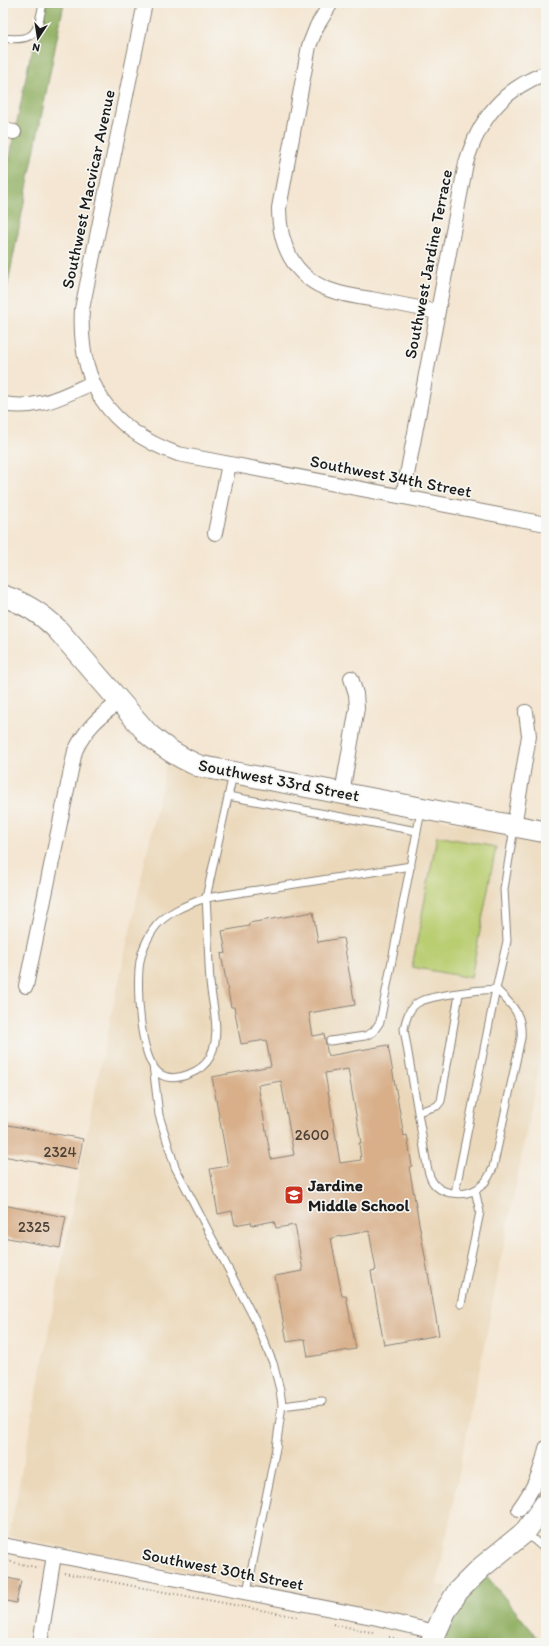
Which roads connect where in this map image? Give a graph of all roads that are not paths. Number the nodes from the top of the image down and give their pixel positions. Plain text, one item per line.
1 (42, 3) edge
2 (144, 3) edge
3 (332, 3) edge
4 (3, 38) edge
5 (546, 73) edge
6 (437, 312) junction
7 (92, 383) junction
8 (3, 404) edge
9 (229, 464) junction
10 (403, 496) junction
11 (546, 524) edge
12 (215, 532) dead end
13 (3, 596) edge
14 (351, 678) dead end
15 (120, 702) junction
16 (526, 712) dead end
17 (233, 772) junction
18 (342, 793) junction
19 (228, 796) junction
20 (422, 808) junction
21 (514, 826) junction
22 (417, 831) junction
23 (546, 832) edge
24 (411, 866) junction
25 (206, 898) junction
26 (26, 986) dead end
27 (496, 990) junction
28 (459, 994) junction
29 (330, 1041) dead end
30 (153, 1065) junction
31 (418, 1112) junction
32 (475, 1190) junction
33 (455, 1193) junction
34 (461, 1304) dead end
35 (322, 1401) dead end
36 (282, 1406) junction
37 (546, 1448) edge
38 (546, 1503) edge
39 (519, 1509) dead end
40 (525, 1532) junction
41 (3, 1545) edge
42 (546, 1550) edge
43 (54, 1555) junction
44 (247, 1592) junction
45 (433, 1638) edge
46 (40, 1643) edge

1 - 4 lane
2 - 7 street, Southwest Macvicar Avenue
3 - 6 street
5 - 6 street, Southwest Jardine Terrace
6 - 10 street, Southwest Jardine Terrace
7 - 8 street
7 - 9 street, Southwest 34th Street
9 - 10 street, Southwest 34th Street
9 - 12 street
10 - 11 street, Southwest 34th Street
13 - 15 street, Southwest 33rd Street
14 - 18 street
15 - 17 street, Southwest 33rd Street
15 - 26 street
16 - 21 street
17 - 18 street, Southwest 33rd Street
17 - 19 lane
18 - 20 street, Southwest 33rd Street
19 - 22 lane
19 - 25 lane
20 - 21 street, Southwest 33rd Street
20 - 22 lane
21 - 23 street, Southwest 33rd Street
21 - 27 lane
22 - 24 lane
24 - 25 lane
24 - 29 lane
25 - 30 lane
25 - 30 lane
27 - 28 lane
27 - 32 lane
27 - 33 lane
28 - 31 lane
28 - 31 lane
30 - 36 lane
31 - 33 lane
32 - 33 lane
32 - 34 lane
35 - 36 lane
36 - 44 lane
37 - 39 street
38 - 40 street
40 - 42 lane
40 - 45 street
41 - 43 street, Southwest 30th Street
43 - 44 street, Southwest 30th Street
43 - 46 street
44 - 45 street, Southwest 30th Street

